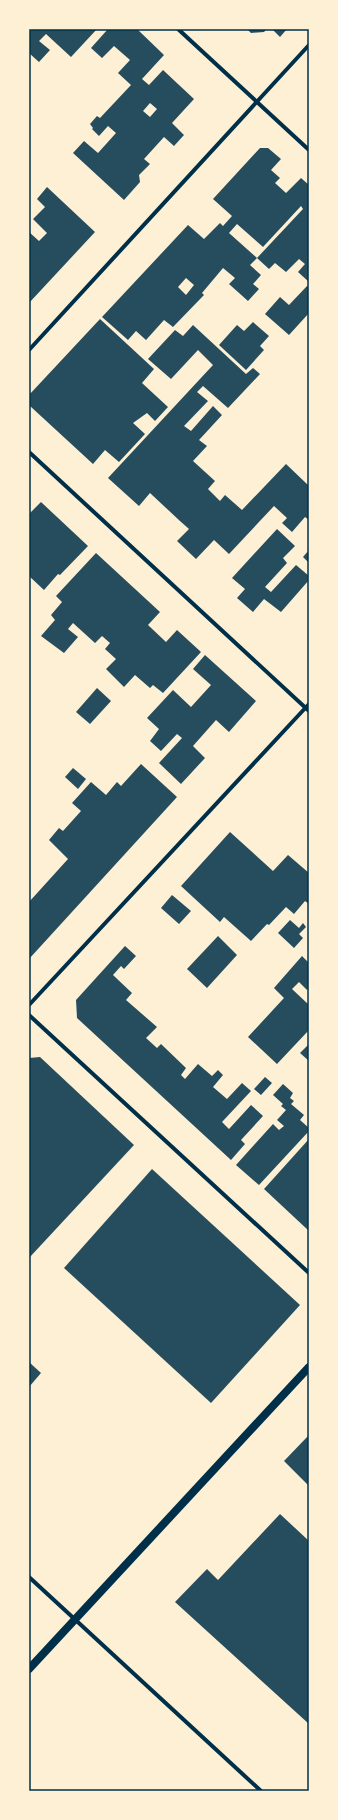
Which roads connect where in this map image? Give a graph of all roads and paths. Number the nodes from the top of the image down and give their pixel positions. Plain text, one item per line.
1 (178, 29) edge
2 (309, 45) edge
3 (257, 102) junction
4 (309, 150) edge
5 (29, 350) edge
6 (29, 452) edge
7 (309, 704) edge
8 (307, 709) edge
9 (29, 1005) edge
10 (29, 1015) edge
11 (309, 1273) edge
12 (309, 1368) edge
13 (29, 1577) edge
14 (75, 1619) junction
15 (29, 1669) edge
16 (261, 1791) edge

1 - 3 street
2 - 3 street
3 - 4 street
3 - 5 street
6 - 8 street
7 - 8 street
8 - 9 street
10 - 11 street
12 - 14 main road
13 - 14 street
14 - 15 main road
14 - 16 street

